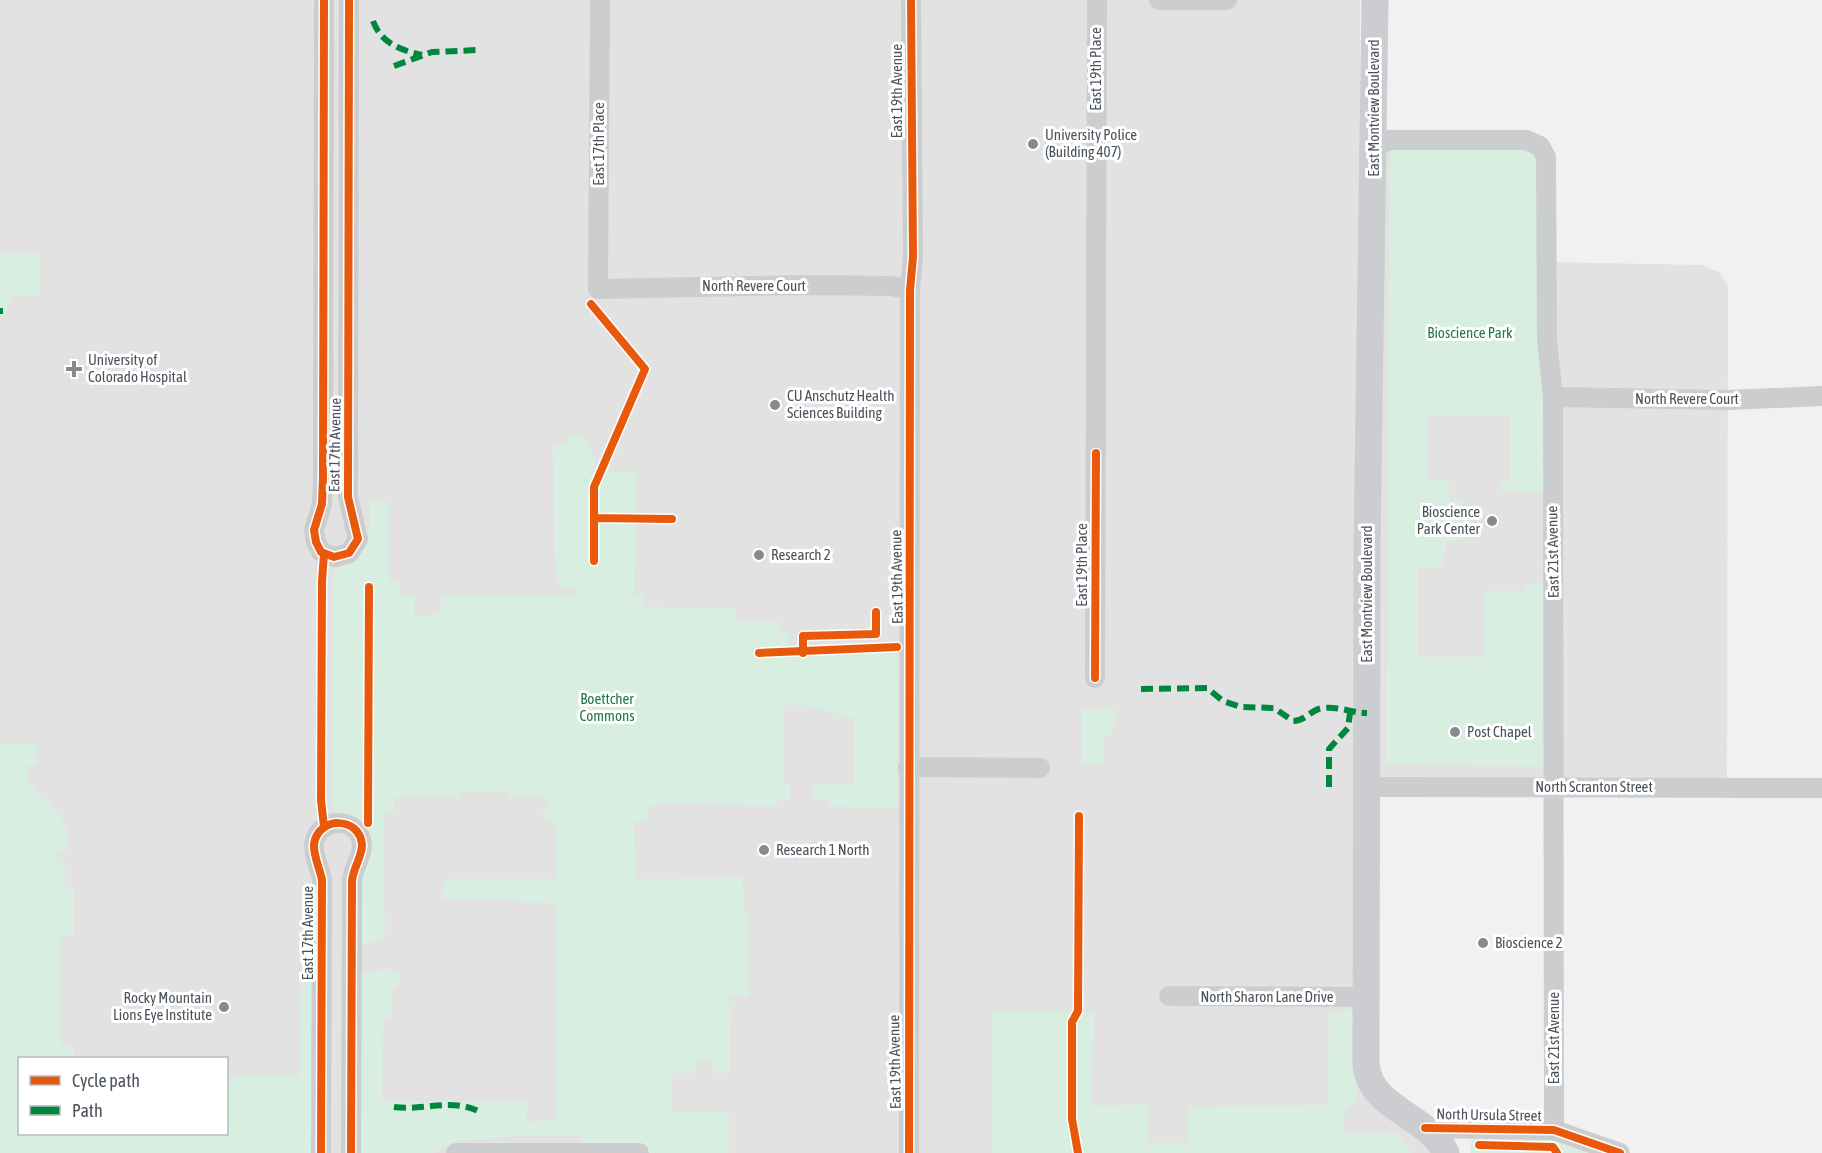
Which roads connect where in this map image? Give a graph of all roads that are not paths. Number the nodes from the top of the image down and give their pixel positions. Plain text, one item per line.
1 (324, 0) edge
2 (349, 0) edge
3 (600, 0) edge
4 (911, 0) edge
5 (1097, 0) edge
6 (1159, 0) edge
7 (1227, 0) edge
8 (1375, 0) edge
9 (1374, 147) junction
10 (598, 289) joint
11 (910, 290) junction
12 (1822, 396) edge
13 (1553, 397) junction
14 (1095, 678) dead end
15 (908, 767) junction
16 (1040, 768) dead end
17 (1366, 787) junction
18 (1554, 788) junction
19 (1822, 788) edge
20 (1169, 996) dead end
21 (1366, 997) junction
22 (1425, 1128) junction
23 (1554, 1130) junction
24 (321, 1153) edge
25 (351, 1153) edge
26 (456, 1153) edge
27 (584, 1153) edge
28 (639, 1153) edge
29 (909, 1153) edge
30 (1446, 1153) edge
31 (1620, 1153) edge

1 - 2 street, East 17th Avenue
3 - 10 street, East 17th Place
4 - 11 street, East 19th Avenue
5 - 14 street, East 19th Place
6 - 7 street
8 - 9 street, East Montview Boulevard
9 - 13 street, East 21st Avenue
9 - 17 street, East Montview Boulevard
10 - 11 street, North Revere Court
11 - 15 street, East 19th Avenue
12 - 13 street, North Revere Court
13 - 18 street, East 21st Avenue
15 - 16 street
15 - 29 street, East 19th Avenue
17 - 18 street, North Scranton Street
17 - 21 street, East Montview Boulevard
18 - 19 street, North Scranton Street
18 - 23 street, East 21st Avenue
20 - 21 street, North Sharon Lane Drive
21 - 22 street, East Montview Boulevard
22 - 23 street, North Ursula Street
22 - 30 street, East Montview Boulevard
23 - 31 street, North Ursula Street
24 - 25 street, East 17th Avenue
26 - 27 street
27 - 28 street

